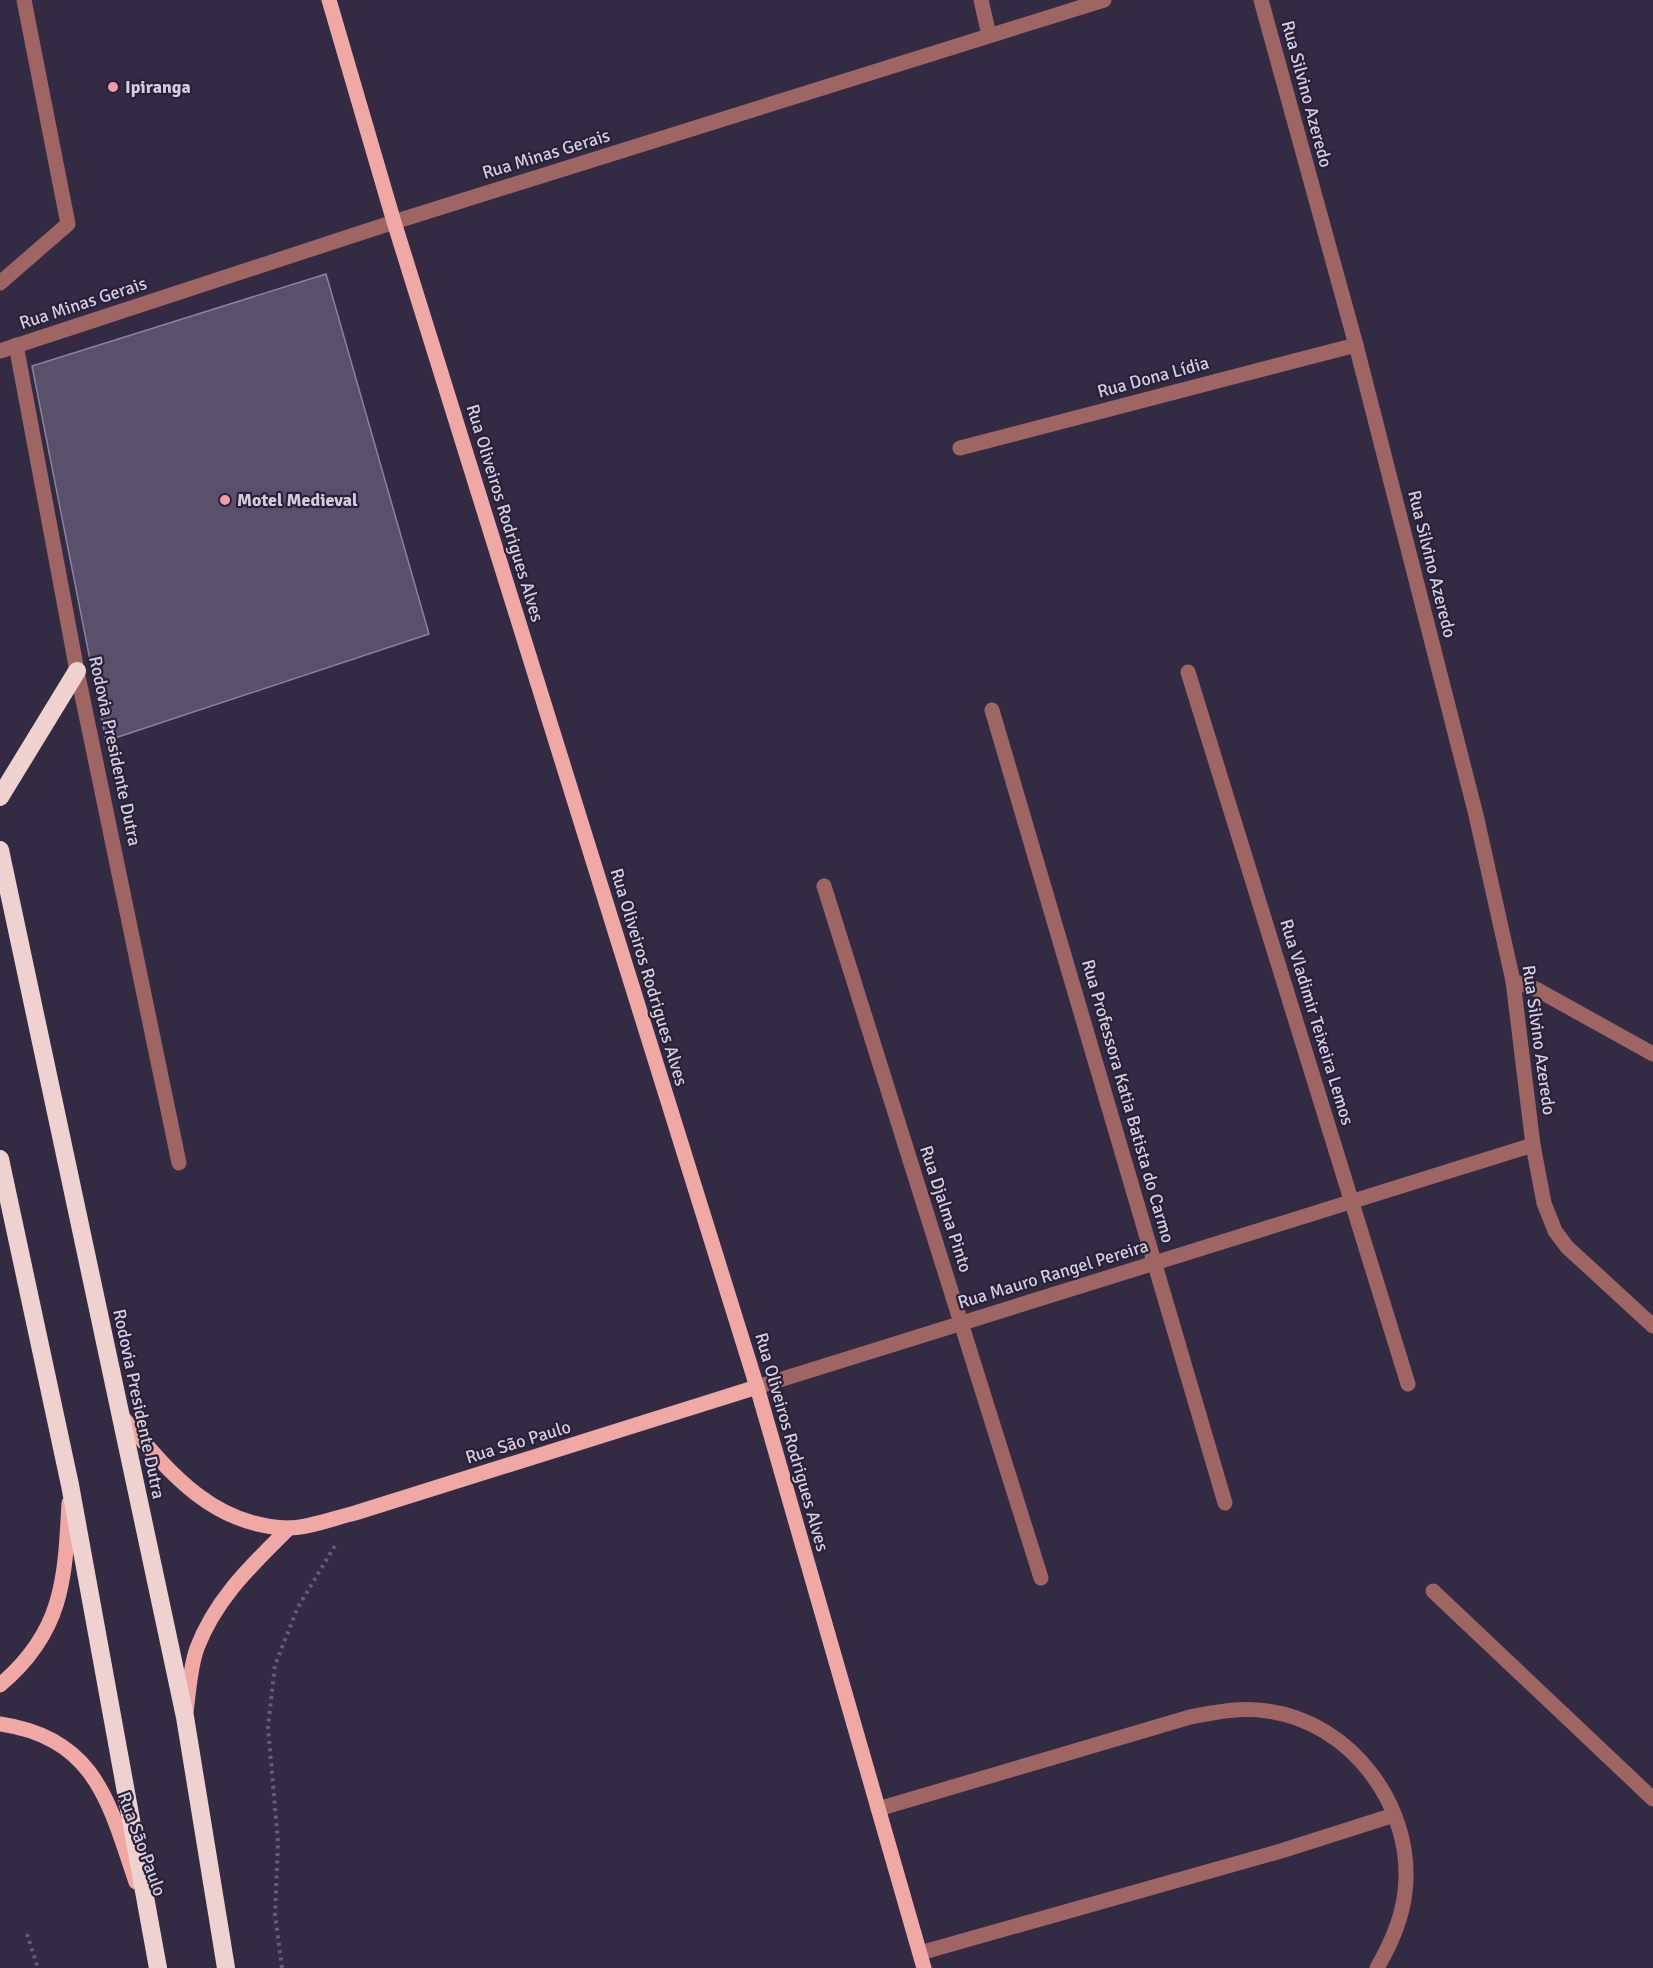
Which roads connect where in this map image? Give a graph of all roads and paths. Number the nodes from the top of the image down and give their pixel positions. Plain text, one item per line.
1 (24, 0) edge
2 (329, 0) edge
3 (981, 0) edge
4 (1104, 0) edge
5 (1261, 0) edge
6 (989, 35) junction
7 (393, 222) junction
8 (0, 283) edge
9 (16, 345) junction
10 (1356, 345) junction
11 (0, 351) edge
12 (960, 448) dead end
13 (77, 671) junction
14 (1188, 672) dead end
15 (992, 710) dead end
16 (0, 797) edge
17 (0, 850) edge
18 (824, 886) dead end
19 (1513, 981) junction
20 (1653, 1054) edge
21 (1533, 1145) junction
22 (0, 1159) edge
23 (179, 1163) dead end
24 (1352, 1202) junction
25 (1156, 1263) junction
26 (962, 1323) junction
27 (1653, 1326) edge
28 (1408, 1384) dead end
29 (757, 1387) junction
30 (120, 1414) junction
31 (70, 1485) junction
32 (1226, 1503) dead end
33 (355, 1514) junction
34 (289, 1528) junction
35 (1041, 1578) dead end
36 (1433, 1591) dead end
37 (0, 1685) edge
38 (185, 1718) junction
39 (0, 1724) edge
40 (1653, 1799) edge
41 (878, 1809) junction
42 (1394, 1815) junction
43 (152, 1929) junction
44 (27, 1934) dead end
45 (922, 1960) edge
46 (38, 1968) edge
47 (158, 1968) edge
48 (226, 1968) edge
49 (282, 1968) edge
50 (1377, 1968) edge

1 - 8 street
2 - 7 main road, Rua Oliveiros Rodrigues Alves
3 - 6 street
4 - 6 street, Rua Minas Gerais
5 - 10 street, Rua Silvino Azeredo
6 - 7 street, Rua Minas Gerais
7 - 9 street, Rua Minas Gerais
7 - 29 main road, Rua Oliveiros Rodrigues Alves
9 - 11 street, Rua Minas Gerais
9 - 13 street, Rodovia Presidente Dutra
10 - 12 street, Rua Dona Lídia
10 - 19 street, Rua Silvino Azeredo
13 - 16 highway
13 - 23 street, Rodovia Presidente Dutra
14 - 24 street, Rua Vladimir Teixeira Lemos
15 - 25 street, Rua Professora Katia Batista do Carmo
17 - 30 highway, Rodovia Presidente Dutra
18 - 26 street, Rua Djalma Pinto
19 - 20 street
19 - 21 street, Rua Silvino Azeredo
21 - 24 street, Rua Mauro Rangel Pereira
21 - 27 street, Rua Silvino Azeredo
22 - 31 highway
24 - 25 street, Rua Mauro Rangel Pereira
24 - 28 street, Rua Vladimir Teixeira Lemos
25 - 26 street, Rua Mauro Rangel Pereira
25 - 32 street, Rua Professora Katia Batista do Carmo
26 - 29 street, Rua Mauro Rangel Pereira
26 - 35 street, Rua Djalma Pinto
29 - 33 main road, Rua São Paulo
29 - 41 main road, Rua Oliveiros Rodrigues Alves
30 - 34 main road, Rua São Paulo
30 - 38 highway, Rodovia Presidente Dutra
31 - 37 main road
31 - 43 highway
33 - 34 main road, Rua São Paulo
33 - 49 path
34 - 38 main road
36 - 40 street
38 - 48 highway, Rodovia Presidente Dutra
39 - 43 main road, Rua São Paulo
41 - 42 street
41 - 45 main road, Rua Oliveiros Rodrigues Alves
42 - 45 street
42 - 50 street
43 - 47 highway
44 - 46 path

